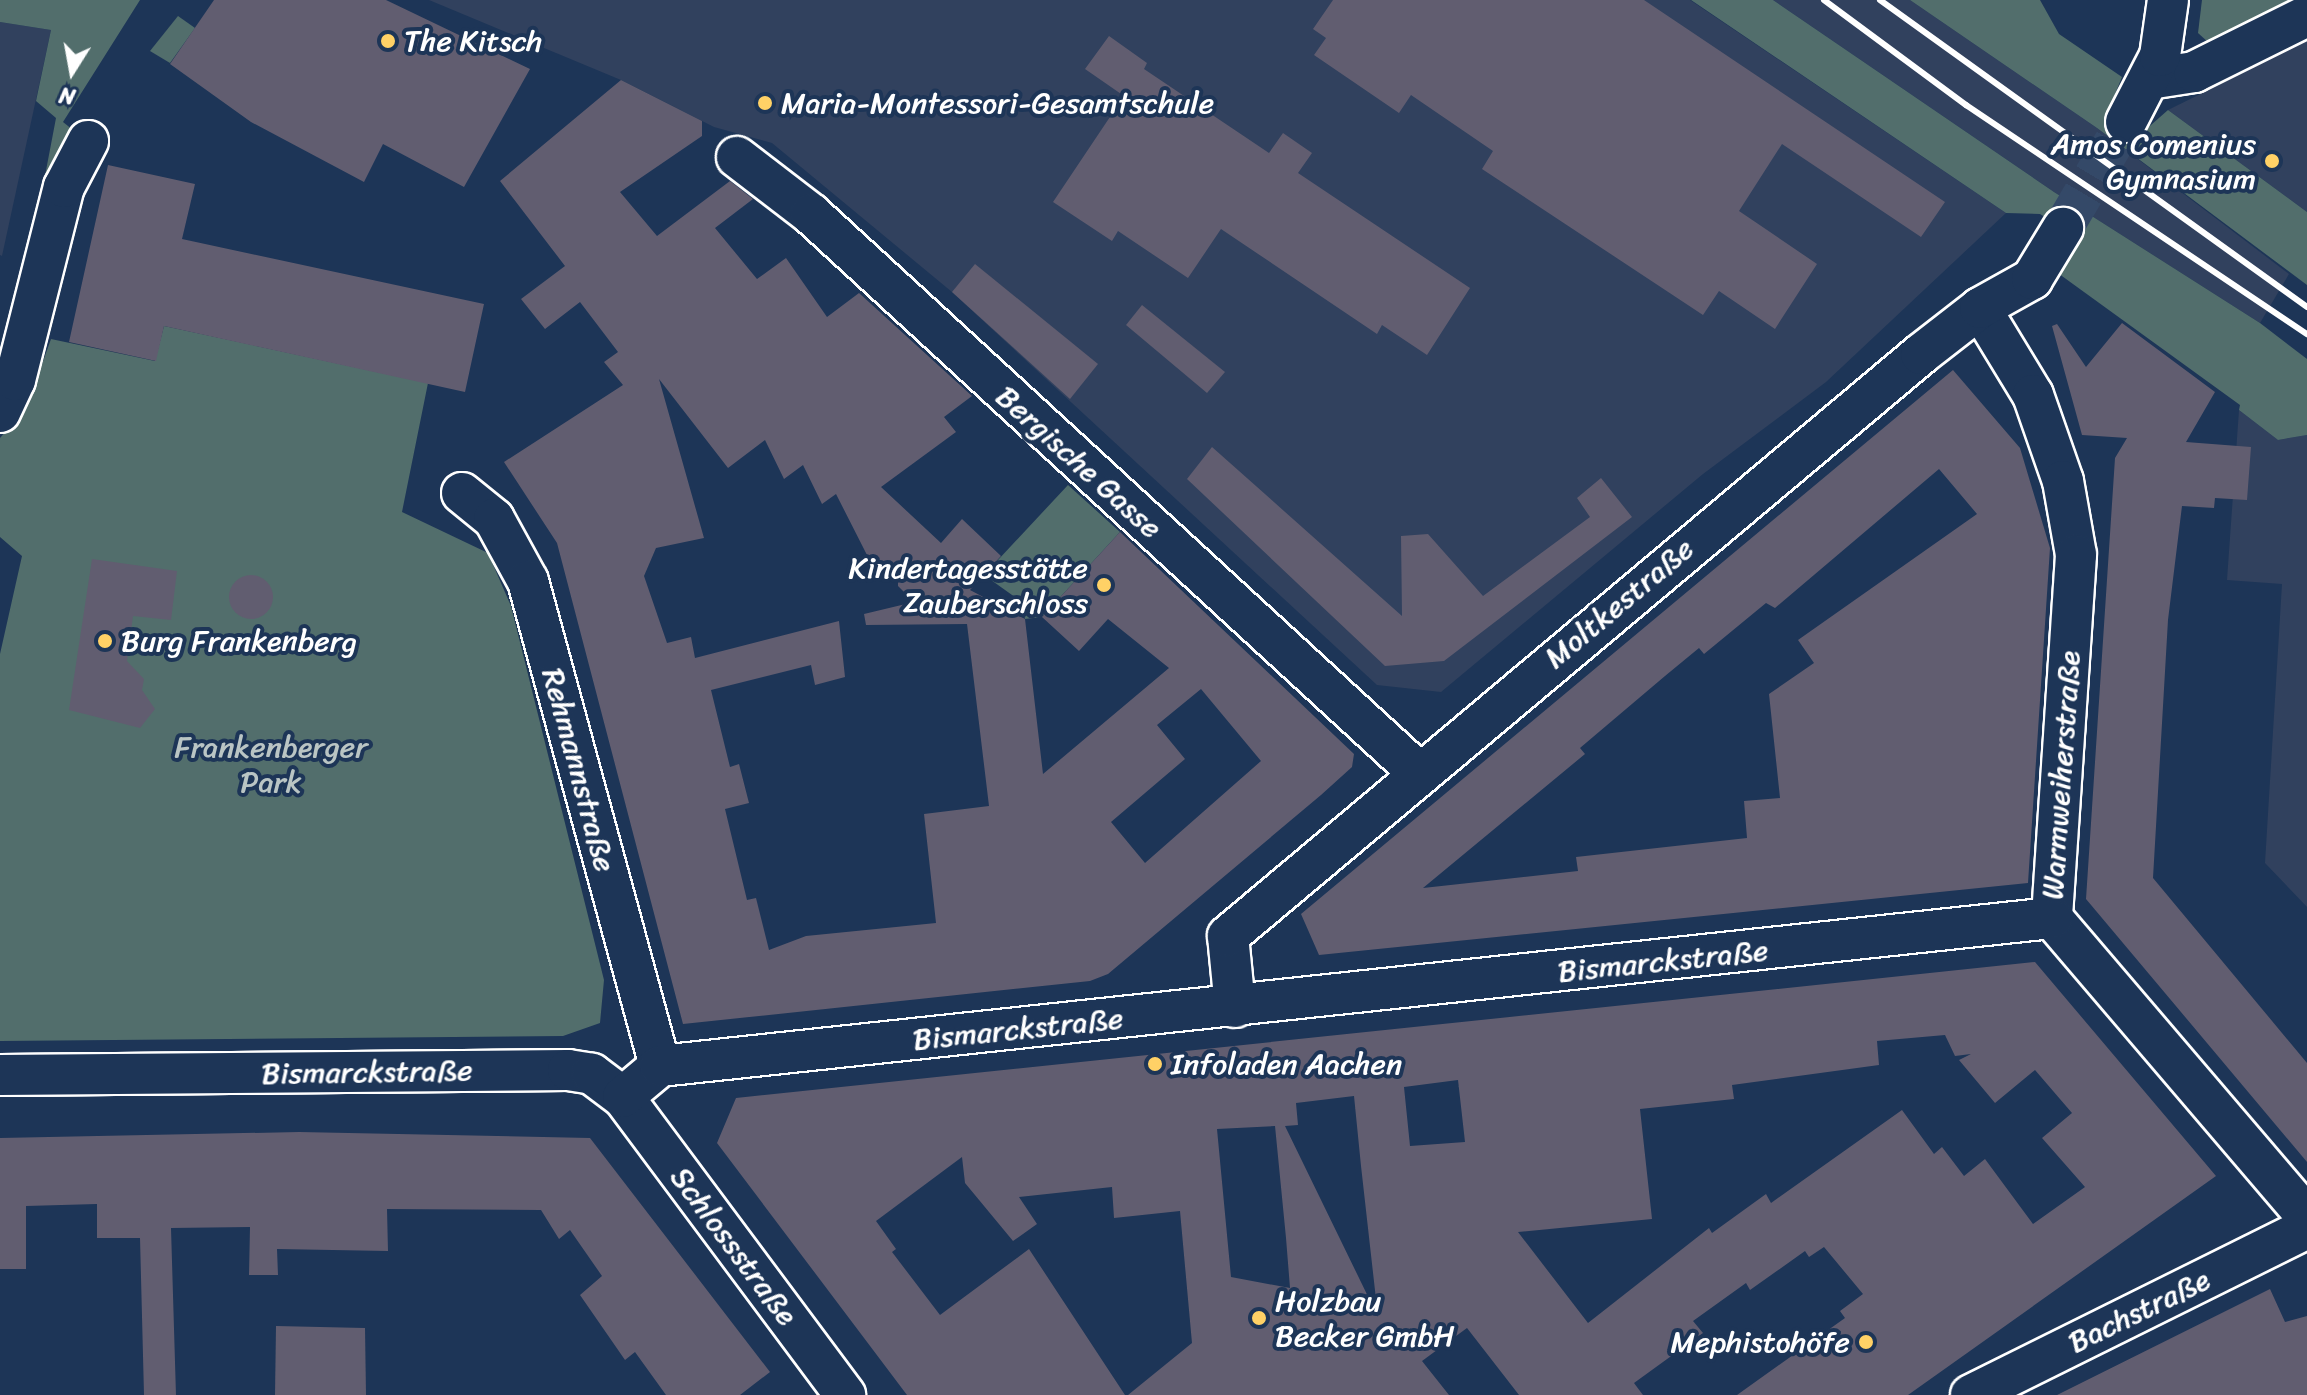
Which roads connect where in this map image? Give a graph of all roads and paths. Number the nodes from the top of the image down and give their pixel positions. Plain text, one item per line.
1 (2168, 0) edge
2 (2307, 16) edge
3 (2149, 79) junction
4 (2126, 122) tunnel mouth
5 (88, 141) dead end
6 (737, 157) dead end
7 (2063, 228) tunnel mouth
8 (1980, 308) junction
9 (0, 412) edge
10 (462, 493) dead end
11 (1418, 772) junction
12 (2052, 918) junction
13 (1235, 1007) junction
14 (660, 1066) junction
15 (0, 1075) edge
16 (623, 1097) junction
17 (2307, 1217) edge
18 (2307, 1228) edge
19 (845, 1395) edge
20 (1971, 1395) edge

1 - 3 street
2 - 3 street
3 - 4 street
5 - 9 street
6 - 11 street, Bergische Gasse
7 - 8 street, Moltkestraße
8 - 11 street, Moltkestraße
8 - 12 street, Warmweiherstraße
10 - 14 street, Rehmannstraße
11 - 13 street, Moltkestraße
12 - 13 street, Bismarckstraße
12 - 17 street, Warmweiherstraße
13 - 14 street, Bismarckstraße
14 - 16 street
15 - 16 street, Bismarckstraße
16 - 19 street, Schlossstraße
18 - 20 street, Bachstraße

